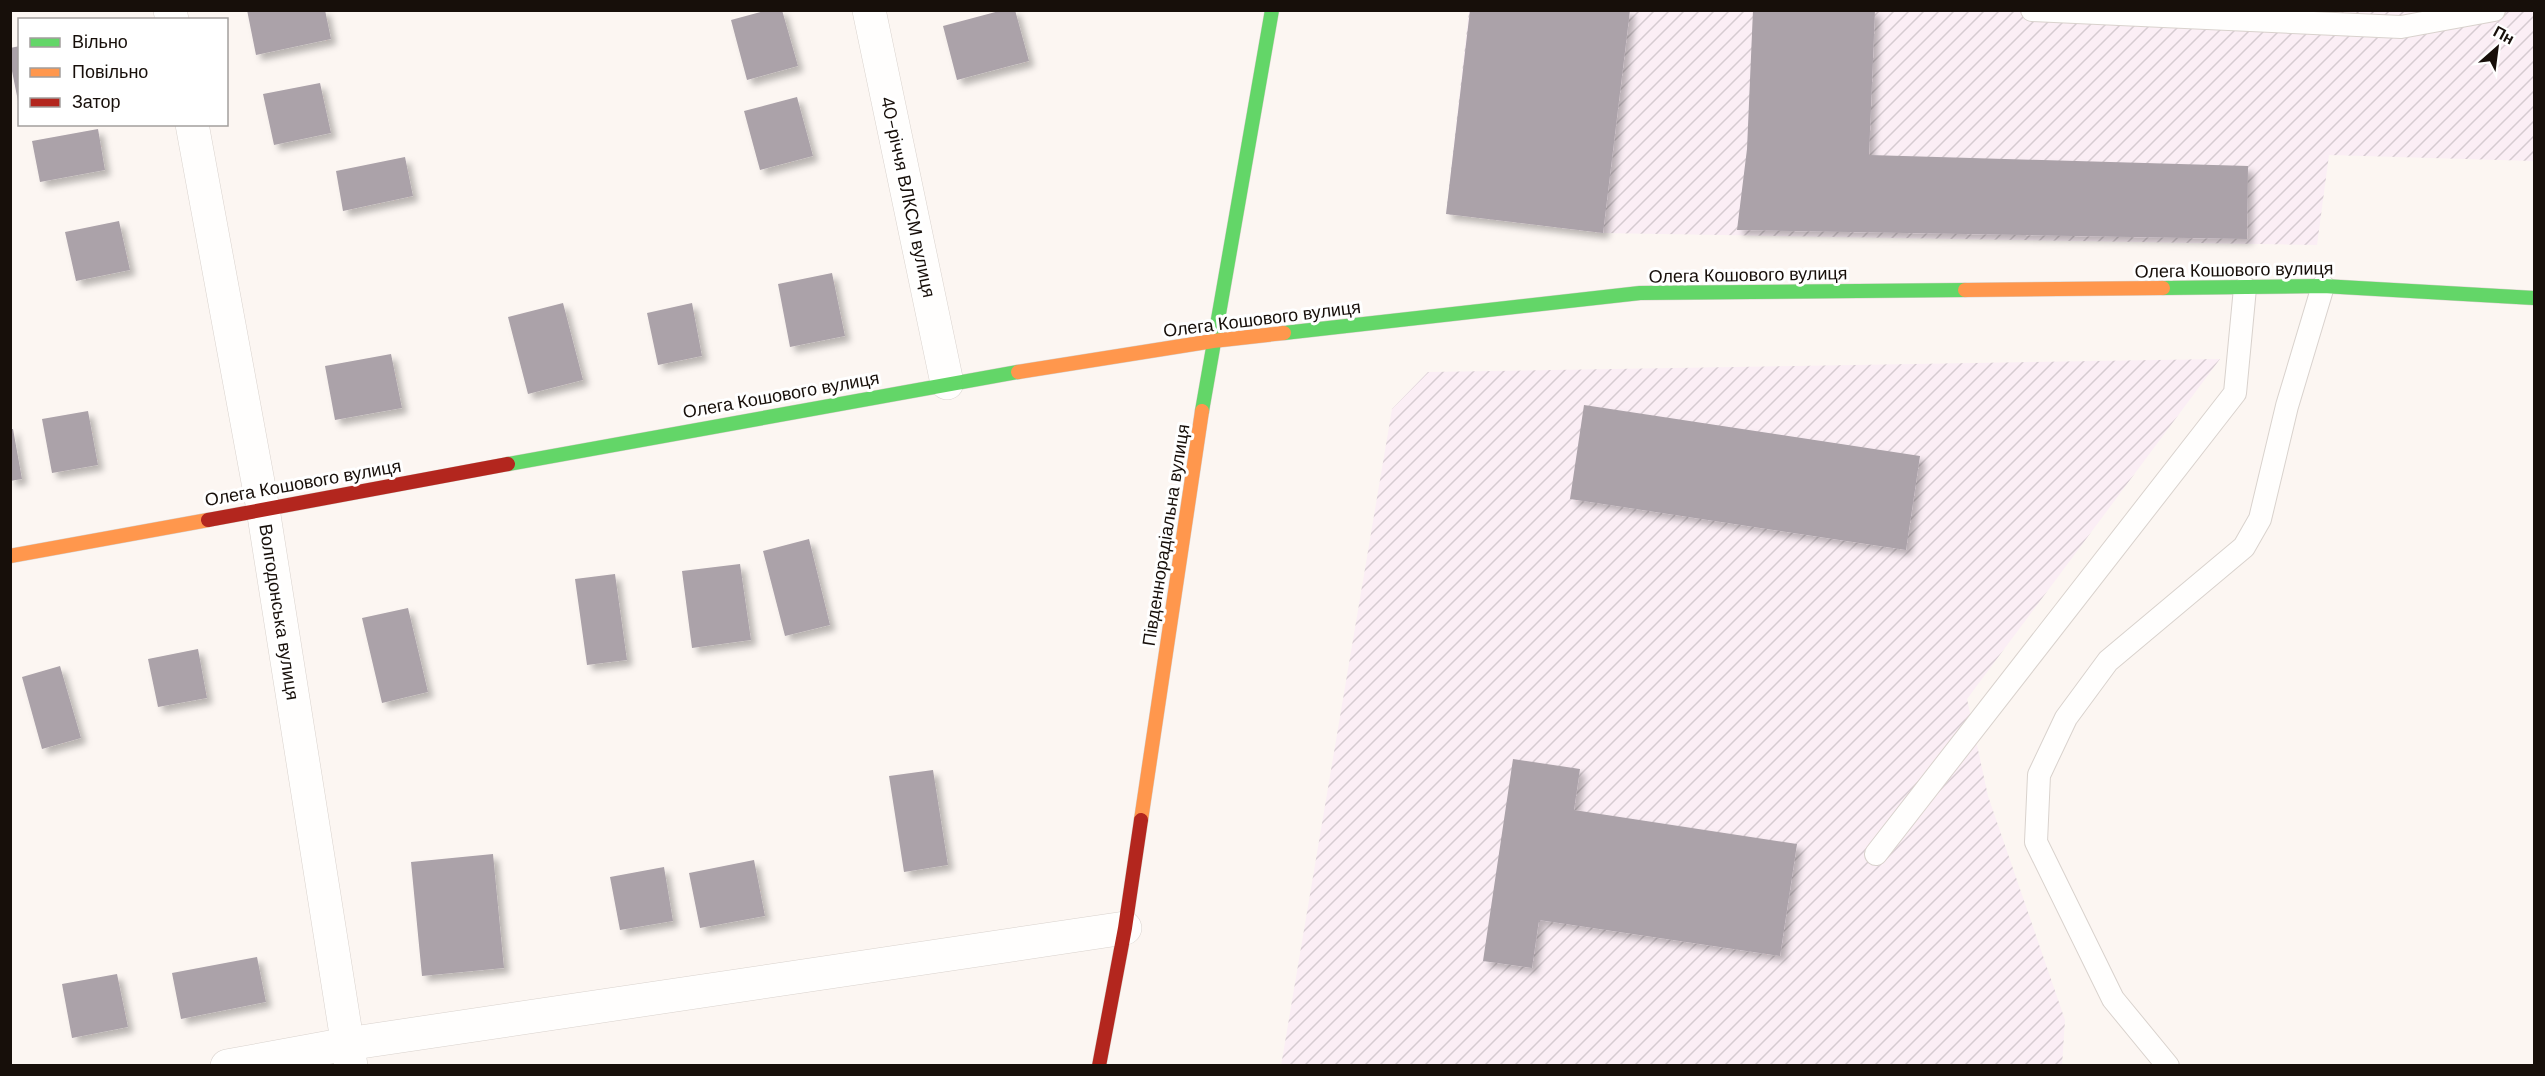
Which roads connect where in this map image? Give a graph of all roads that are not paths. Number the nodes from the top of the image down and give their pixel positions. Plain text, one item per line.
1 (869, 10) edge
2 (1272, 10) edge
3 (2032, 10) edge
4 (2494, 10) edge
5 (192, 126) edge
6 (2324, 286) junction
7 (2245, 288) junction
8 (2535, 298) edge
9 (1213, 341) junction
10 (947, 383) junction
11 (263, 509) junction
12 (10, 556) edge
13 (1876, 854) dead end
14 (1125, 928) junction
15 (349, 1055) edge
16 (227, 1065) edge
17 (1099, 1065) edge
18 (2168, 1065) edge

1 - 10 street, 40-річчя ВЛКСМ вулиця
2 - 9 street, Південнорадіальна вулиця
3 - 4 lane
5 - 11 street, Волгодонська вулиця
6 - 7 street, Олега Кошового вулиця
6 - 8 street, Олега Кошового вулиця
6 - 18 lane
7 - 9 street, Олега Кошового вулиця
7 - 13 lane
9 - 10 street, Олега Кошового вулиця
9 - 14 street, Південнорадіальна вулиця
10 - 11 street, Олега Кошового вулиця
11 - 12 street, Олега Кошового вулиця
11 - 15 street, Волгодонська вулиця
14 - 15 street
14 - 17 street, Південнорадіальна вулиця
15 - 16 street

